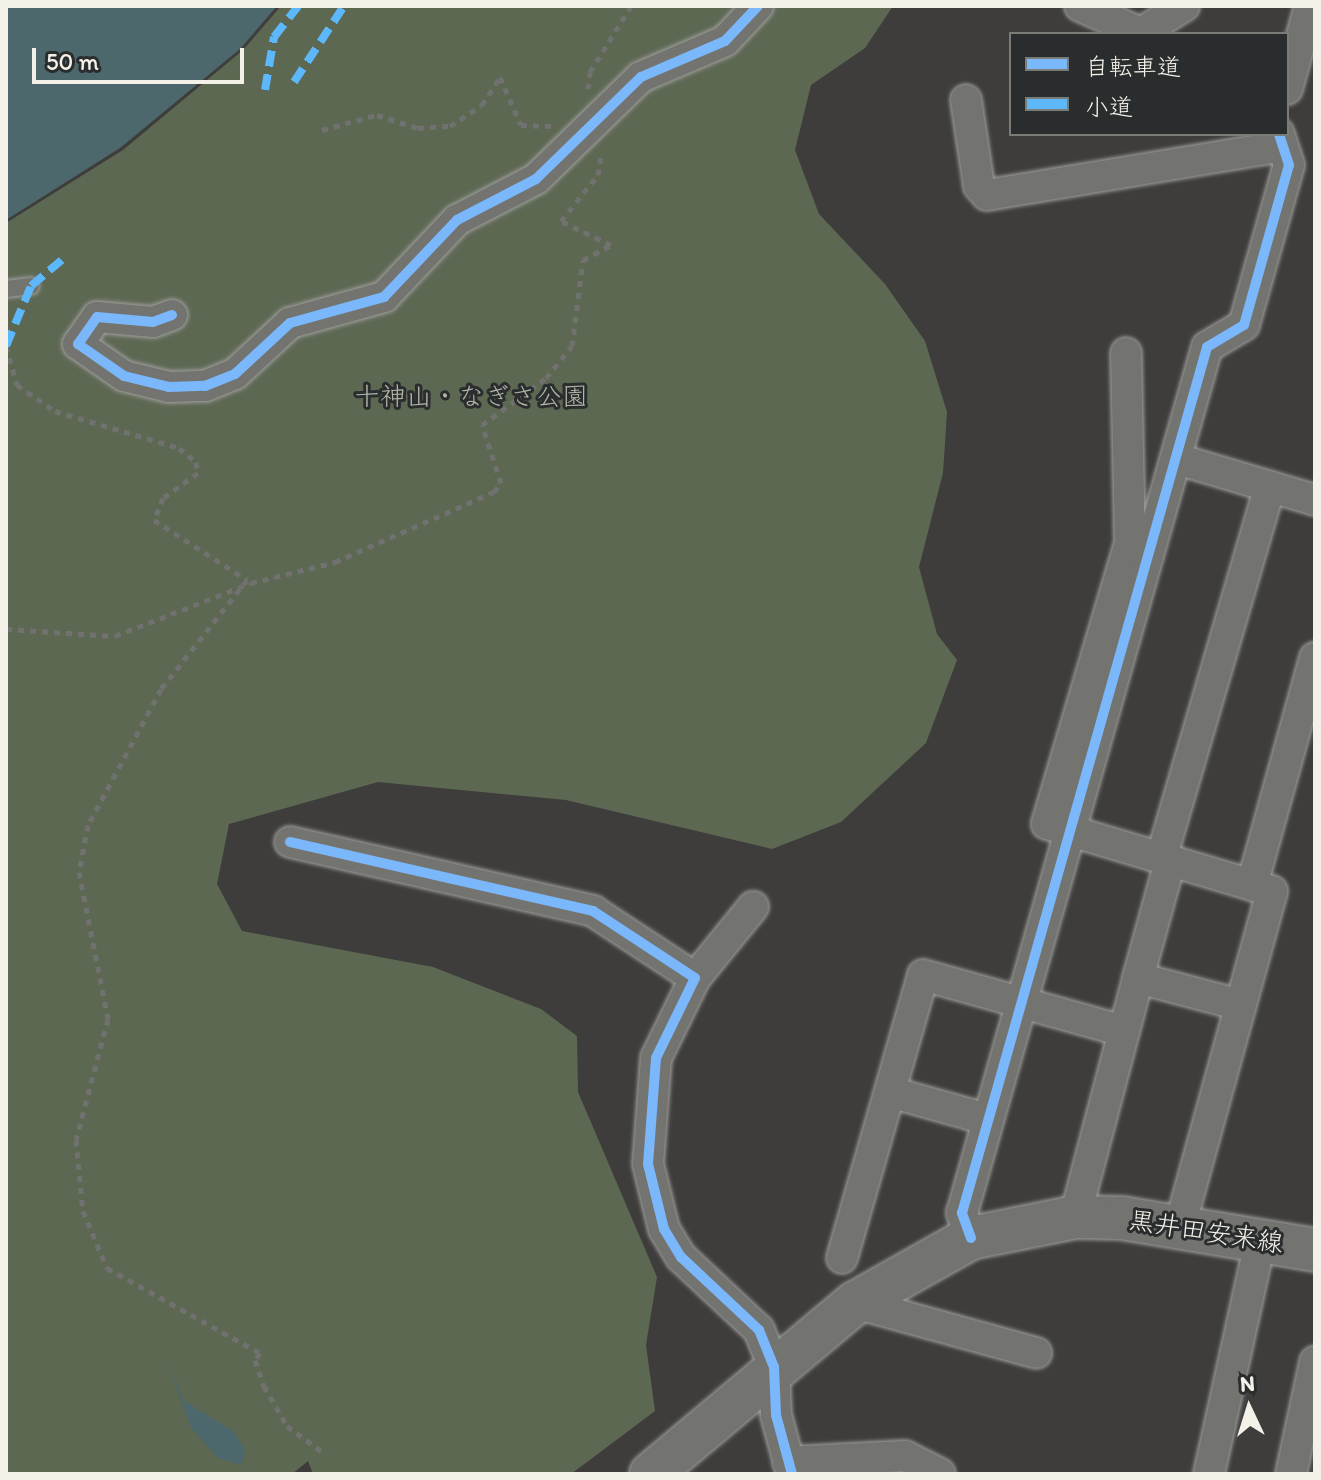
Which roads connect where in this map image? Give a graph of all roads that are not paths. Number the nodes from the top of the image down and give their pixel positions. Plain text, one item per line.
1 (758, 6) edge
2 (1080, 6) edge
3 (1184, 6) edge
4 (1312, 6) edge
5 (1139, 32) edge
6 (1143, 32) edge
7 (1289, 82) edge
8 (966, 100) dead end
9 (1280, 140) edge
10 (31, 286) dead end
11 (6, 289) edge
12 (172, 315) dead end
13 (1126, 353) dead end
14 (1180, 460) junction
15 (1270, 487) junction
16 (1315, 500) edge
17 (1315, 658) edge
18 (1071, 834) junction
19 (290, 842) dead end
20 (1166, 861) junction
21 (1252, 885) junction
22 (753, 907) dead end
23 (695, 978) junction
24 (1138, 978) junction
25 (1022, 1000) junction
26 (1241, 1005) junction
27 (1123, 1031) junction
28 (890, 1092) junction
29 (987, 1119) junction
30 (1075, 1217) junction
31 (1181, 1222) junction
32 (971, 1238) junction
33 (1261, 1238) junction
34 (1315, 1250) edge
35 (842, 1258) dead end
36 (855, 1303) junction
37 (1036, 1353) dead end
38 (1315, 1362) edge
39 (774, 1367) junction
40 (790, 1468) edge
41 (651, 1474) edge
42 (940, 1474) edge
43 (1209, 1474) edge
44 (1291, 1474) edge

1 - 12 street
2 - 5 street
3 - 6 street
4 - 7 street
8 - 9 street
9 - 14 street
10 - 11 lane
13 - 18 street
14 - 15 street
14 - 18 street
15 - 16 street
15 - 20 street
17 - 21 street
18 - 20 street
18 - 25 street
19 - 23 street
20 - 21 street
20 - 24 street
21 - 26 street
22 - 23 street
23 - 39 street
24 - 26 street
24 - 27 street
25 - 27 street
25 - 28 street
25 - 29 street
26 - 31 street
27 - 30 street
28 - 29 street
28 - 35 street
29 - 32 street
30 - 31 main road, 黒井田安来線
30 - 32 main road, 黒井田安来線
31 - 33 main road, 黒井田安来線
32 - 36 main road, 黒井田安来線
33 - 34 main road, 黒井田安来線
33 - 43 street
36 - 37 street
36 - 39 main road, 黒井田安来線
38 - 44 street
39 - 40 street
39 - 41 main road, 黒井田安来線
40 - 42 street

